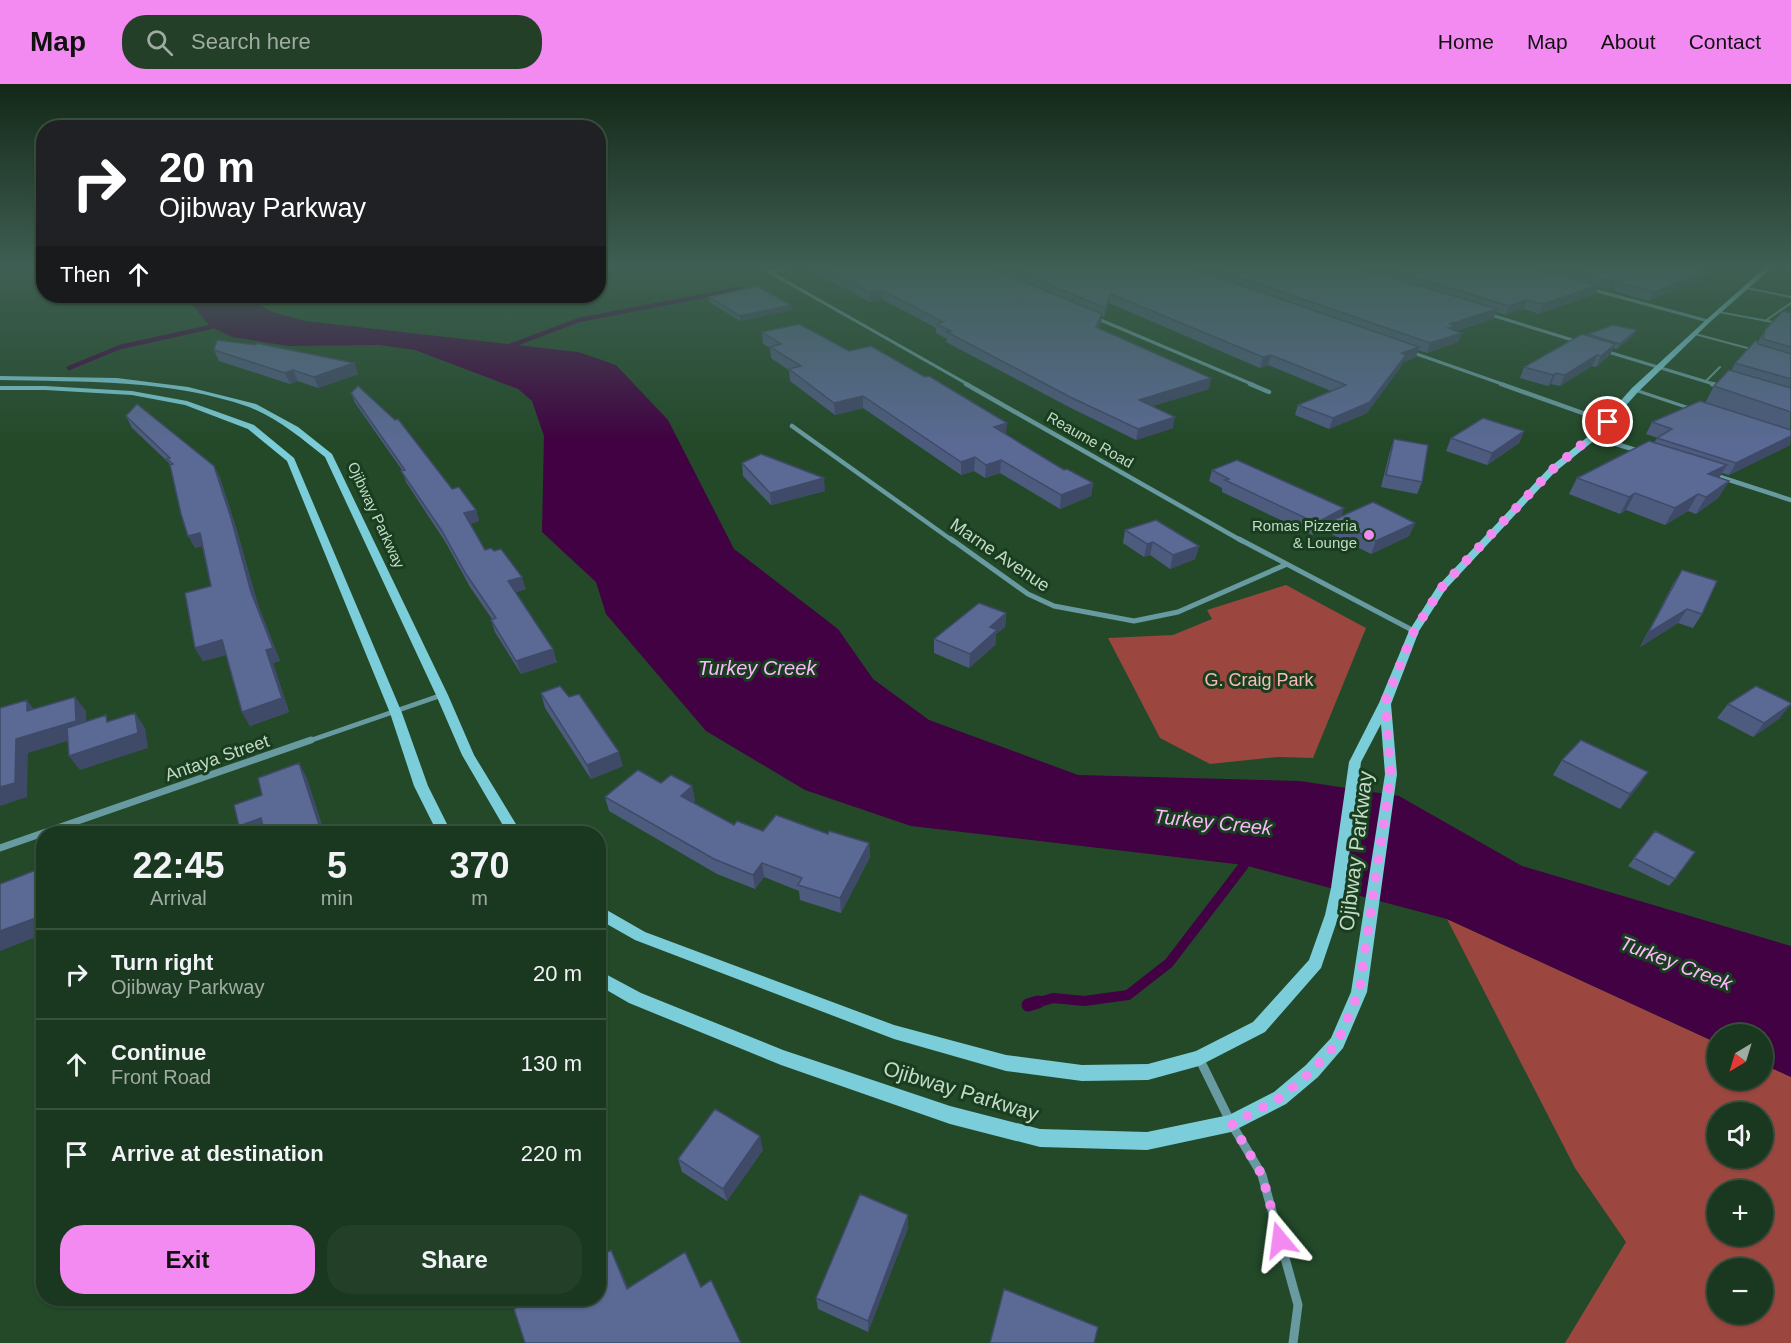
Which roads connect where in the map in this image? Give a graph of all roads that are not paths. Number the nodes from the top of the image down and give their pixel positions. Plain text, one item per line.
1 (860, 324) edge
2 (1109, 324) edge
3 (1518, 324) edge
4 (1705, 324) edge
5 (1695, 334) junction
6 (1587, 345) edge
7 (1598, 348) edge
8 (1409, 352) edge
9 (1748, 360) edge
10 (1719, 367) dead end
11 (1660, 368) junction
12 (0, 378) edge
13 (1705, 382) junction
14 (0, 388) edge
15 (1726, 388) edge
16 (1635, 390) junction
17 (1269, 392) dead end
18 (1693, 409) edge
19 (1608, 422) junction
20 (792, 426) dead end
21 (1593, 437) junction
22 (1641, 452) edge
23 (1705, 472) edge
24 (1791, 500) edge
25 (1285, 565) junction
26 (1414, 631) junction
27 (442, 695) junction
28 (1385, 702) junction
29 (396, 713) junction
30 (65, 826) edge
31 (441, 826) edge
32 (510, 826) edge
33 (36, 836) edge
34 (0, 848) edge
35 (606, 916) edge
36 (606, 982) edge
37 (1199, 1058) junction
38 (1232, 1124) junction
39 (1293, 1343) edge

1 - 25 street, Reaume Road
2 - 17 street
3 - 6 street
4 - 5 main road
5 - 9 lane
5 - 11 main road
7 - 11 street
8 - 19 street
10 - 13 lane
11 - 13 street
11 - 16 main road
12 - 27 main road, Ojibway Parkway
13 - 15 street
14 - 29 main road
16 - 18 lane
16 - 19 main road
19 - 21 main road
20 - 25 street, Marne Avenue
21 - 22 street
21 - 26 main road
23 - 24 street
25 - 26 street, Reaume Road
26 - 28 main road
27 - 29 street, Antaya Street
27 - 32 main road, Ojibway Parkway
28 - 37 main road, Ojibway Parkway
28 - 38 main road, Ojibway Parkway
29 - 30 street, Antaya Street
29 - 31 main road
33 - 34 street, Antaya Street
35 - 37 main road, Ojibway Parkway
36 - 38 main road, Ojibway Parkway
37 - 38 street
38 - 39 street

